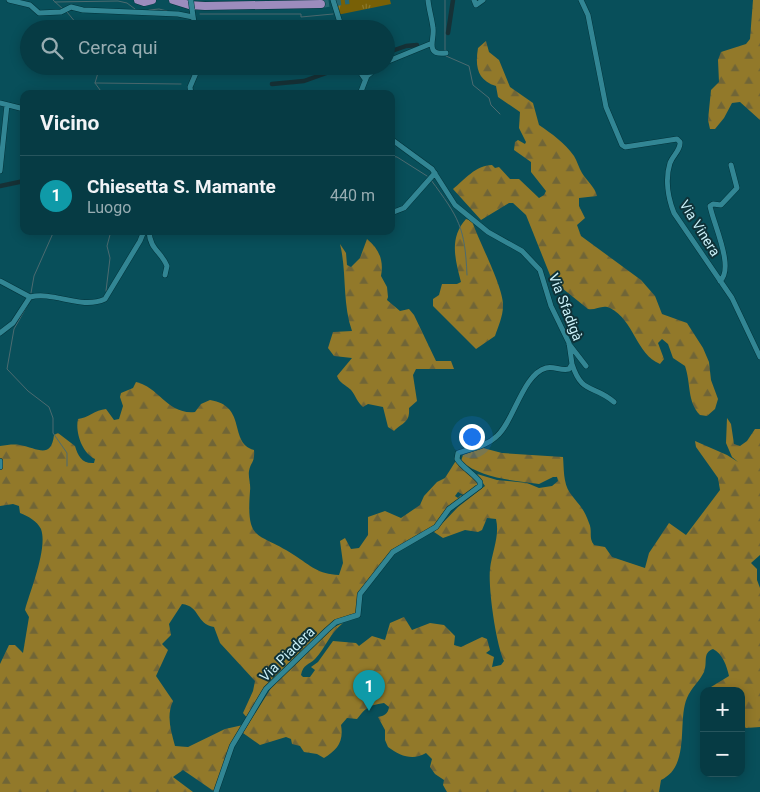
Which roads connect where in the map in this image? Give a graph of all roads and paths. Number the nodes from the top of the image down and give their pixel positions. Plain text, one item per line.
1 (9, 0) edge
2 (138, 0) edge
3 (152, 0) edge
4 (173, 0) edge
5 (333, 0) edge
6 (428, 0) edge
7 (474, 0) edge
8 (482, 0) edge
9 (581, 0) edge
10 (191, 1) edge
11 (321, 4) dead end
12 (194, 17) junction
13 (194, 20) edge
14 (339, 20) edge
15 (430, 44) junction
16 (445, 54) dead end
17 (395, 58) edge
18 (195, 75) edge
19 (362, 75) edge
20 (369, 75) edge
21 (365, 79) junction
22 (190, 90) edge
23 (361, 90) edge
24 (0, 103) edge
25 (7, 105) junction
26 (20, 108) edge
27 (395, 142) edge
28 (731, 166) dead end
29 (0, 171) edge
30 (435, 172) junction
31 (395, 211) edge
32 (142, 235) edge
33 (150, 235) edge
34 (165, 275) dead end
35 (0, 280) edge
36 (720, 281) junction
37 (30, 297) junction
38 (0, 333) edge
39 (569, 343) junction
40 (760, 356) edge
41 (572, 364) junction
42 (586, 366) dead end
43 (614, 402) dead end
44 (0, 460) edge
45 (0, 467) edge
46 (216, 792) edge

1 - 12 street
2 - 3 main road
4 - 11 main road
5 - 14 street
6 - 15 street
7 - 8 street
9 - 36 street, Via Vinera
10 - 12 street, bridge
12 - 13 street
15 - 16 street
15 - 17 street
18 - 22 street
19 - 21 street
20 - 21 street
21 - 23 street
24 - 25 street
25 - 26 street
25 - 29 street
27 - 30 street
28 - 36 street, Via Vinera
30 - 31 street
30 - 39 street, Via Sfadigà
32 - 37 street
33 - 34 street
35 - 37 street
36 - 40 street
37 - 38 street
39 - 41 street, Via Sfadigà
39 - 42 street
41 - 43 street, Via Sfadigà
41 - 46 street, Via Piadera
44 - 45 street

